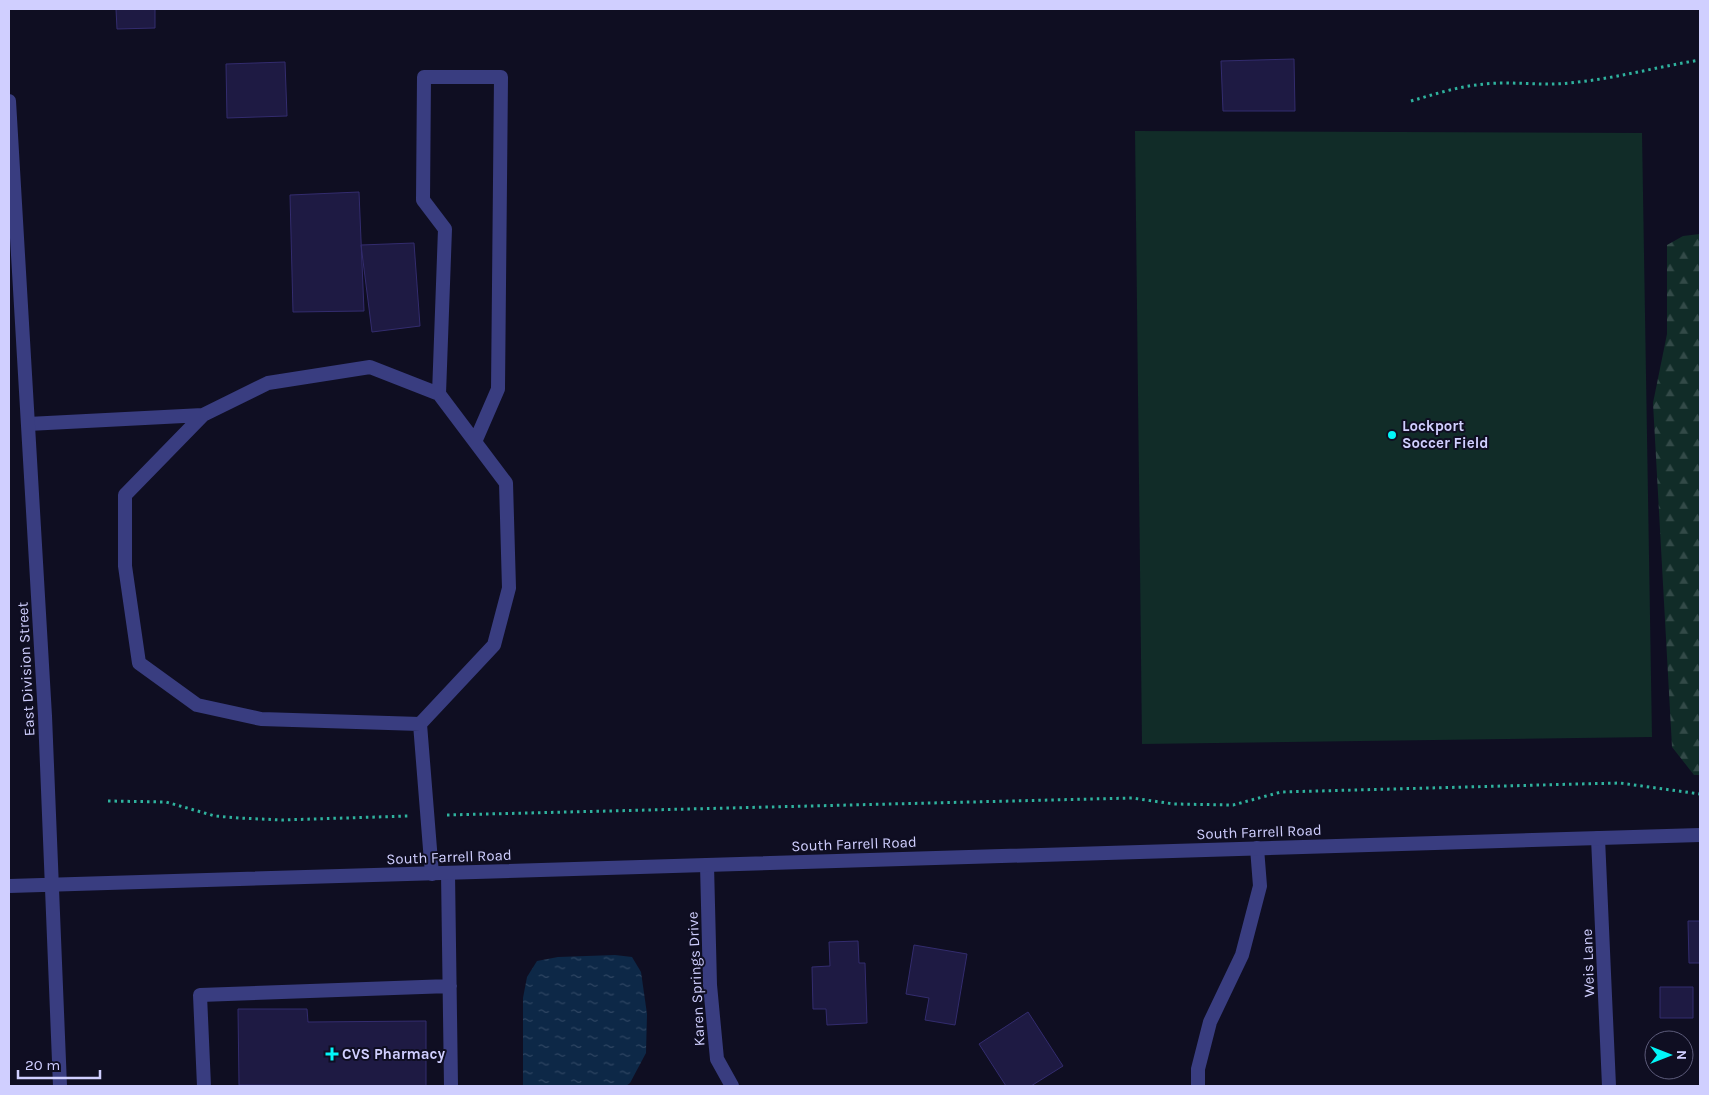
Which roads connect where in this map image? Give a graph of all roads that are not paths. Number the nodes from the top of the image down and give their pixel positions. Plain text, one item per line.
1 (9, 101) edge
2 (440, 394) junction
3 (204, 415) junction
4 (28, 424) junction
5 (475, 442) junction
6 (420, 724) junction
7 (1700, 835) edge
8 (1598, 838) junction
9 (1257, 848) junction
10 (707, 865) junction
11 (448, 873) junction
12 (432, 874) junction
13 (52, 885) junction
14 (9, 886) edge
15 (450, 986) junction
16 (60, 1086) edge
17 (204, 1086) edge
18 (451, 1086) edge
19 (732, 1086) edge
20 (1198, 1086) edge
21 (1609, 1086) edge

1 - 4 street, East Division Street
2 - 3 street
2 - 5 street
2 - 5 street
3 - 4 street
3 - 6 street
4 - 13 street, East Division Street
5 - 6 street
6 - 12 street
7 - 8 street, South Farrell Road
8 - 9 street, South Farrell Road
8 - 21 street, Weis Lane
9 - 10 street, South Farrell Road
9 - 20 street
10 - 11 street, South Farrell Road
10 - 19 street, Karen Springs Drive
11 - 12 street, South Farrell Road
11 - 15 street
12 - 13 street, South Farrell Road
13 - 14 street, South Farrell Road
13 - 16 street, East Division Street
15 - 17 street
15 - 18 street

